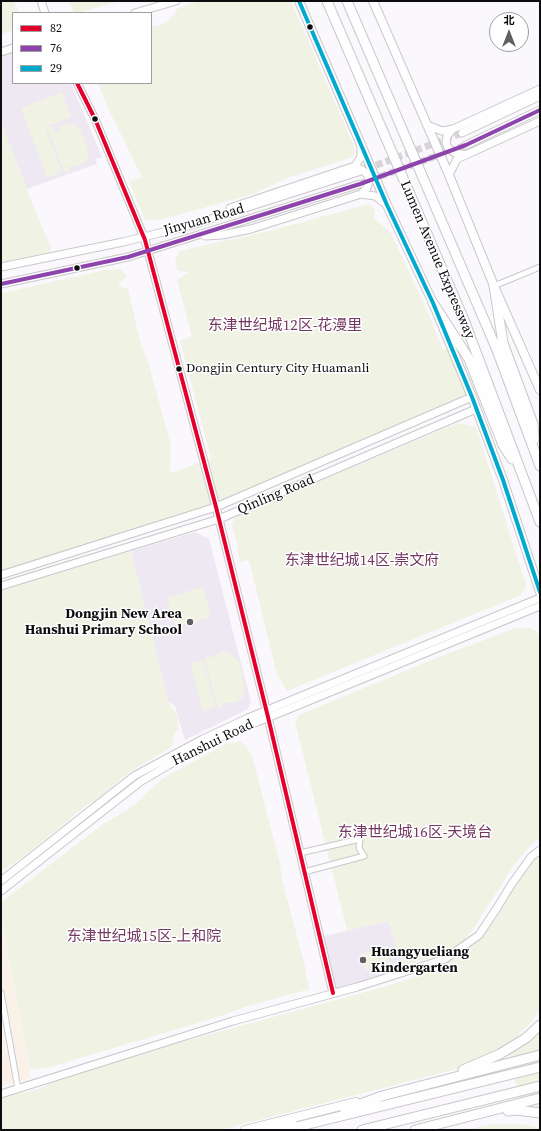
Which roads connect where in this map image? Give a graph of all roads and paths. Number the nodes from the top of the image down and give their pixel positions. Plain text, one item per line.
1 (41, 1) edge
2 (176, 1) edge
3 (299, 1) edge
4 (327, 1) edge
5 (347, 1) edge
6 (374, 1) edge
7 (45, 12) edge
8 (138, 12) edge
9 (12, 48) edge
10 (1, 52) edge
11 (78, 84) edge
12 (540, 89) edge
13 (540, 96) edge
14 (540, 110) edge
15 (540, 121) edge
16 (427, 125) junction
17 (453, 129) junction
18 (462, 133) tunnel mouth
19 (466, 145) tunnel mouth
20 (361, 146) junction
21 (466, 155) junction
22 (349, 168) junction
23 (358, 172) tunnel mouth
24 (449, 175) junction
25 (360, 184) tunnel mouth
26 (362, 194) junction
27 (387, 205) junction
28 (192, 225) junction
29 (194, 236) junction
30 (143, 237) junction
31 (147, 251) junction
32 (1, 267) edge
33 (540, 267) edge
34 (1, 284) edge
35 (494, 286) junction
36 (433, 303) junction
37 (540, 390) edge
38 (472, 398) junction
39 (476, 409) junction
40 (535, 452) junction
41 (540, 466) edge
42 (523, 477) junction
43 (216, 507) junction
44 (219, 519) junction
45 (540, 522) edge
46 (1, 575) edge
47 (1, 586) edge
48 (540, 592) edge
49 (540, 598) edge
50 (540, 606) edge
51 (267, 714) junction
52 (540, 850) edge
53 (300, 853) junction
54 (304, 872) junction
55 (1, 881) edge
56 (1, 891) edge
57 (1, 993) edge
58 (333, 993) junction
59 (2, 1001) edge
60 (540, 1025) edge
61 (540, 1055) edge
62 (540, 1067) edge
63 (436, 1082) junction
64 (540, 1086) edge
65 (18, 1089) junction
66 (1, 1094) edge
67 (382, 1096) junction
68 (540, 1098) edge
69 (351, 1107) junction
70 (540, 1113) edge
71 (328, 1119) junction
72 (442, 1123) junction
73 (245, 1130) edge
74 (265, 1130) edge
75 (284, 1130) edge
76 (362, 1130) edge
77 (415, 1130) edge

1 - 7 street
2 - 8 street
3 - 20 main road
4 - 42 highway, Lumen Avenue Expressway
5 - 40 highway, Lumen Avenue Expressway
6 - 16 main road
9 - 10 street
11 - 30 street
12 - 17 street
13 - 18 street
14 - 19 street
15 - 21 street
16 - 17 street
16 - 24 main road
17 - 21 street
20 - 22 street
20 - 27 main road
21 - 24 street
22 - 26 street
22 - 28 street
23 - 28 street, Jinyuan Road
24 - 35 main road
25 - 29 street, Jinyuan Road
26 - 27 street
26 - 29 street
27 - 36 main road
28 - 30 street, Jinyuan Road
29 - 31 street, Jinyuan Road
30 - 31 street
30 - 32 street, Jinyuan Road
31 - 34 street, Jinyuan Road
31 - 43 street
33 - 35 street
35 - 37 main road
35 - 40 highway
36 - 38 main road
36 - 42 highway
38 - 39 main road
38 - 43 street, Qinling Road
39 - 44 street, Qinling Road
39 - 48 main road
40 - 41 highway, Lumen Avenue Expressway
42 - 45 highway, Lumen Avenue Expressway
43 - 44 street
43 - 46 street, Qinling Road
44 - 47 street, Qinling Road
44 - 51 street
49 - 51 street, Hanshui Road
50 - 51 street, Hanshui Road
51 - 53 street
51 - 55 street, Hanshui Road
51 - 56 street, Hanshui Road
52 - 58 street
53 - 54 street
53 - 54 street
54 - 58 street
57 - 59 street
58 - 65 street
59 - 65 street
60 - 63 highway
61 - 63 highway
62 - 71 highway
63 - 67 highway
64 - 76 highway
65 - 66 street
67 - 69 highway
67 - 73 main road
68 - 72 highway
69 - 71 highway
69 - 74 highway
70 - 72 highway
71 - 75 highway
72 - 77 highway

